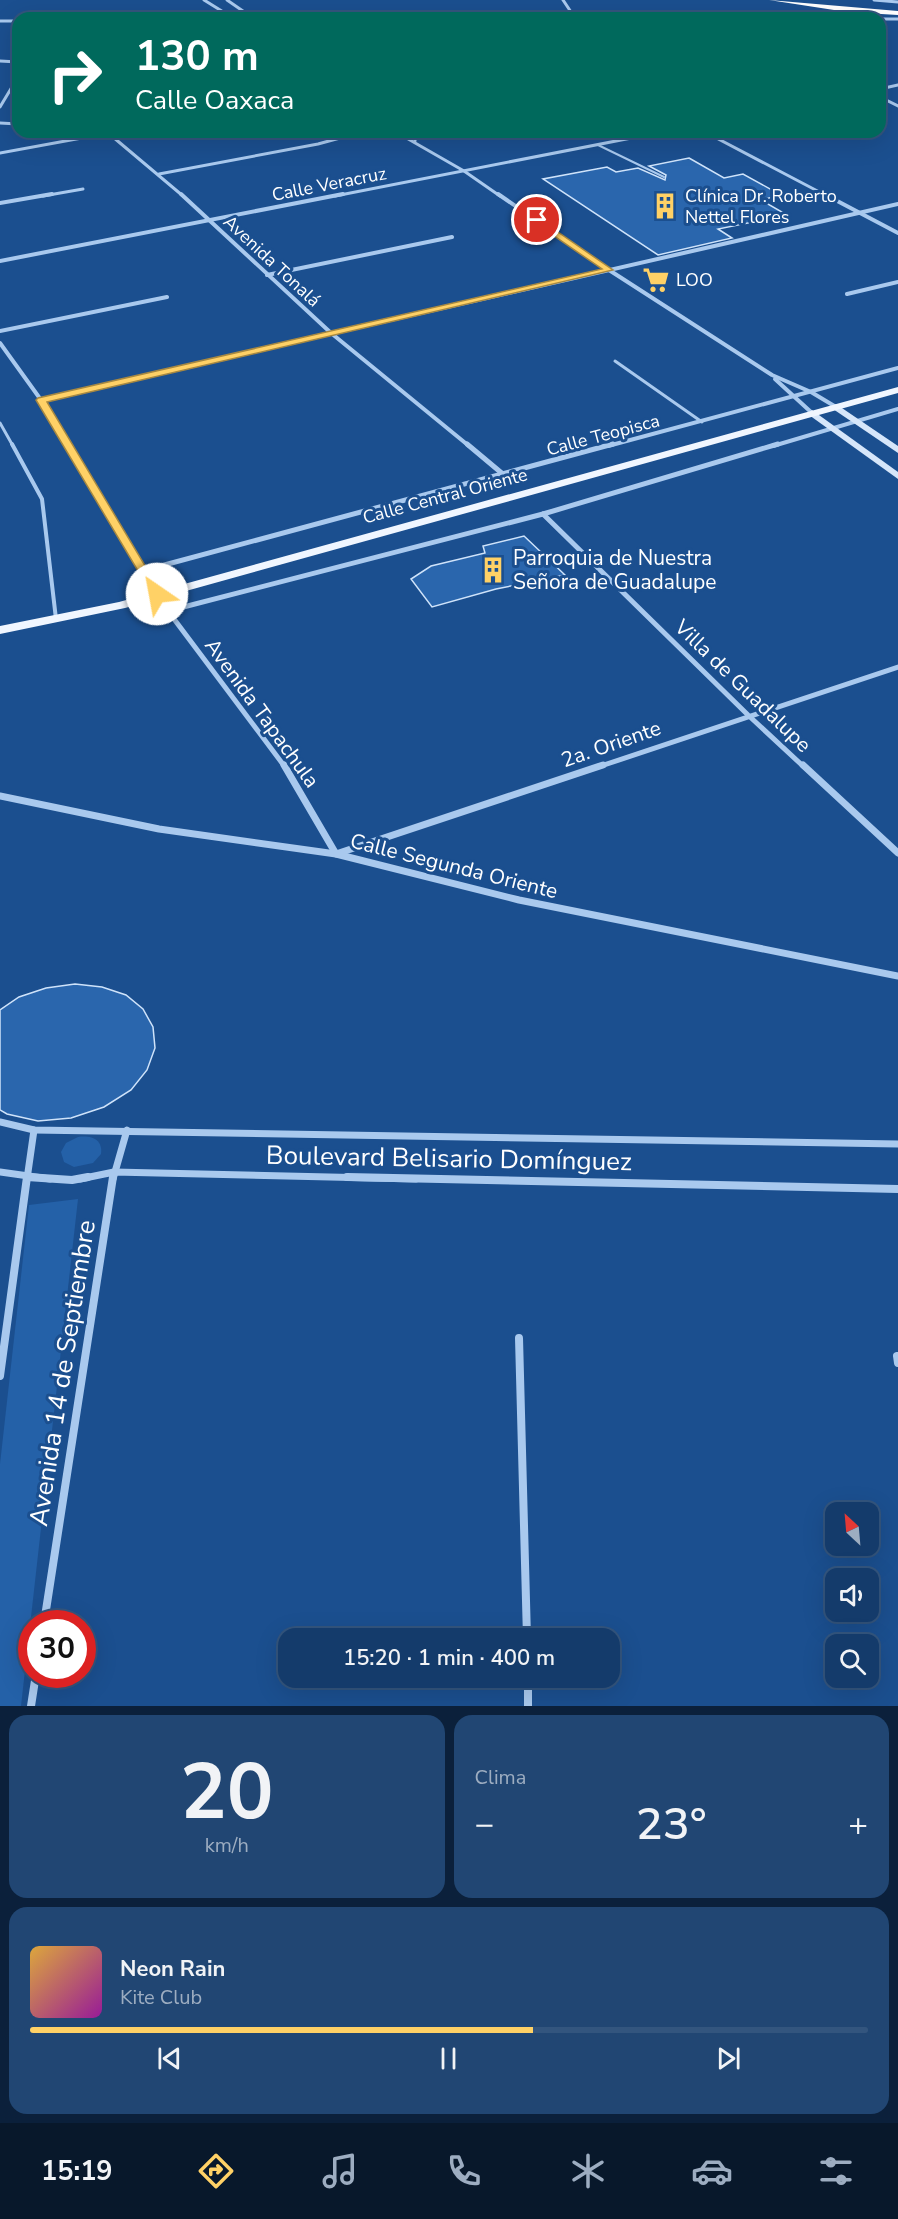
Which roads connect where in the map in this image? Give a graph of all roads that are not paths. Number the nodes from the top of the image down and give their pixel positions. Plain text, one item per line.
1 (204, 0) edge
2 (228, 0) edge
3 (773, 0) edge
4 (816, 0) edge
5 (874, 0) edge
6 (898, 2) edge
7 (898, 8) edge
8 (223, 12) edge
9 (245, 12) edge
10 (881, 12) edge
11 (12, 87) edge
12 (0, 107) edge
13 (81, 138) edge
14 (114, 138) edge
15 (340, 138) edge
16 (409, 138) edge
17 (632, 138) edge
18 (717, 138) edge
19 (415, 141) joint
20 (598, 145) junction
21 (0, 153) edge
22 (464, 171) junction
23 (159, 174) junction
24 (664, 177) dead end
25 (83, 189) dead end
26 (0, 203) edge
27 (898, 204) edge
28 (861, 212) junction
29 (209, 221) junction
30 (898, 233) edge
31 (452, 237) dead end
32 (0, 261) edge
33 (609, 270) junction
34 (267, 275) junction
35 (898, 282) edge
36 (847, 294) dead end
37 (167, 297) dead end
38 (0, 331) edge
39 (331, 333) junction
40 (0, 343) edge
41 (615, 361) dead end
42 (898, 368) edge
43 (772, 375) junction
44 (898, 390) edge
45 (811, 392) junction
46 (793, 398) junction
47 (41, 400) junction
48 (836, 407) junction
49 (898, 409) edge
50 (812, 413) junction
51 (858, 421) junction
52 (702, 422) junction
53 (0, 423) edge
54 (832, 428) junction
55 (898, 450) edge
56 (504, 475) junction
57 (898, 476) edge
58 (543, 514) junction
59 (142, 571) junction
60 (157, 594) junction
61 (168, 611) junction
62 (56, 619) junction
63 (0, 630) edge
64 (898, 666) edge
65 (748, 715) junction
66 (0, 796) edge
67 (898, 853) edge
68 (336, 854) junction
69 (898, 976) edge
70 (0, 1122) edge
71 (33, 1130) junction
72 (127, 1131) junction
73 (898, 1144) edge
74 (0, 1172) edge
75 (114, 1172) junction
76 (26, 1177) junction
77 (898, 1189) edge
78 (519, 1338) dead end
79 (0, 1376) edge
80 (46, 1610) edge
81 (527, 1628) edge
82 (34, 1688) edge
83 (528, 1688) edge
84 (31, 1706) edge
85 (528, 1706) edge

1 - 8 street
2 - 9 street
3 - 10 highway
4 - 7 highway
5 - 6 street
11 - 12 street
13 - 21 street
14 - 23 street, Avenida Tonalá
15 - 23 street
16 - 19 street
17 - 20 street, Calle Veracruz
18 - 28 street
19 - 22 street
20 - 22 street, Calle Veracruz
20 - 24 lane
22 - 29 street, Calle Veracruz
22 - 33 street
23 - 29 street, Avenida Tonalá
25 - 26 street
27 - 28 street
28 - 30 street
28 - 33 street
29 - 32 street, Calle Veracruz
29 - 34 street, Avenida Tonalá
31 - 34 street
33 - 39 street
33 - 43 street
34 - 39 street, Avenida Tonalá
35 - 36 street
37 - 38 street
39 - 47 street
39 - 56 street, Avenida Tonalá
40 - 47 street, Avenida Tapachula
41 - 52 lane
42 - 45 street, Calle Teopisca
43 - 45 street
43 - 46 street
44 - 48 main road, Calle Central Oriente
45 - 46 street, Calle Teopisca
45 - 48 street
46 - 50 street
46 - 52 street, Calle Teopisca
47 - 59 street, Avenida Tapachula
48 - 50 main road, Calle Central Oriente
48 - 51 main road
49 - 51 street
50 - 54 main road
50 - 60 main road, Calle Central Oriente
51 - 54 street
51 - 55 main road
52 - 56 street, Calle Teopisca
53 - 62 lane
54 - 57 main road
54 - 58 street
56 - 59 street, Calle Teopisca
58 - 61 street
58 - 65 street, Villa de Guadalupe
59 - 60 street, Avenida Tapachula
60 - 61 street, Avenida Tapachula
60 - 62 main road, Calle Central Oriente
61 - 68 street, Avenida Tapachula
62 - 63 main road, Calle Central Oriente
64 - 65 street, 2a. Oriente
65 - 67 street, Villa de Guadalupe
65 - 68 street, 2a. Oriente
66 - 68 street, Calle Segunda Oriente
68 - 69 street, Calle Segunda Oriente
70 - 71 street, Boulevard Belisario Domínguez
71 - 72 street, Boulevard Belisario Domínguez
71 - 76 street
72 - 73 street, Boulevard Belisario Domínguez
72 - 75 street, Avenida 14 de Septiembre
74 - 76 street, Boulevard Belisario Domínguez
75 - 76 street, Boulevard Belisario Domínguez
75 - 77 street, Boulevard Belisario Domínguez
75 - 80 street, Avenida 14 de Septiembre
76 - 79 street
78 - 81 street
82 - 84 street
83 - 85 street

